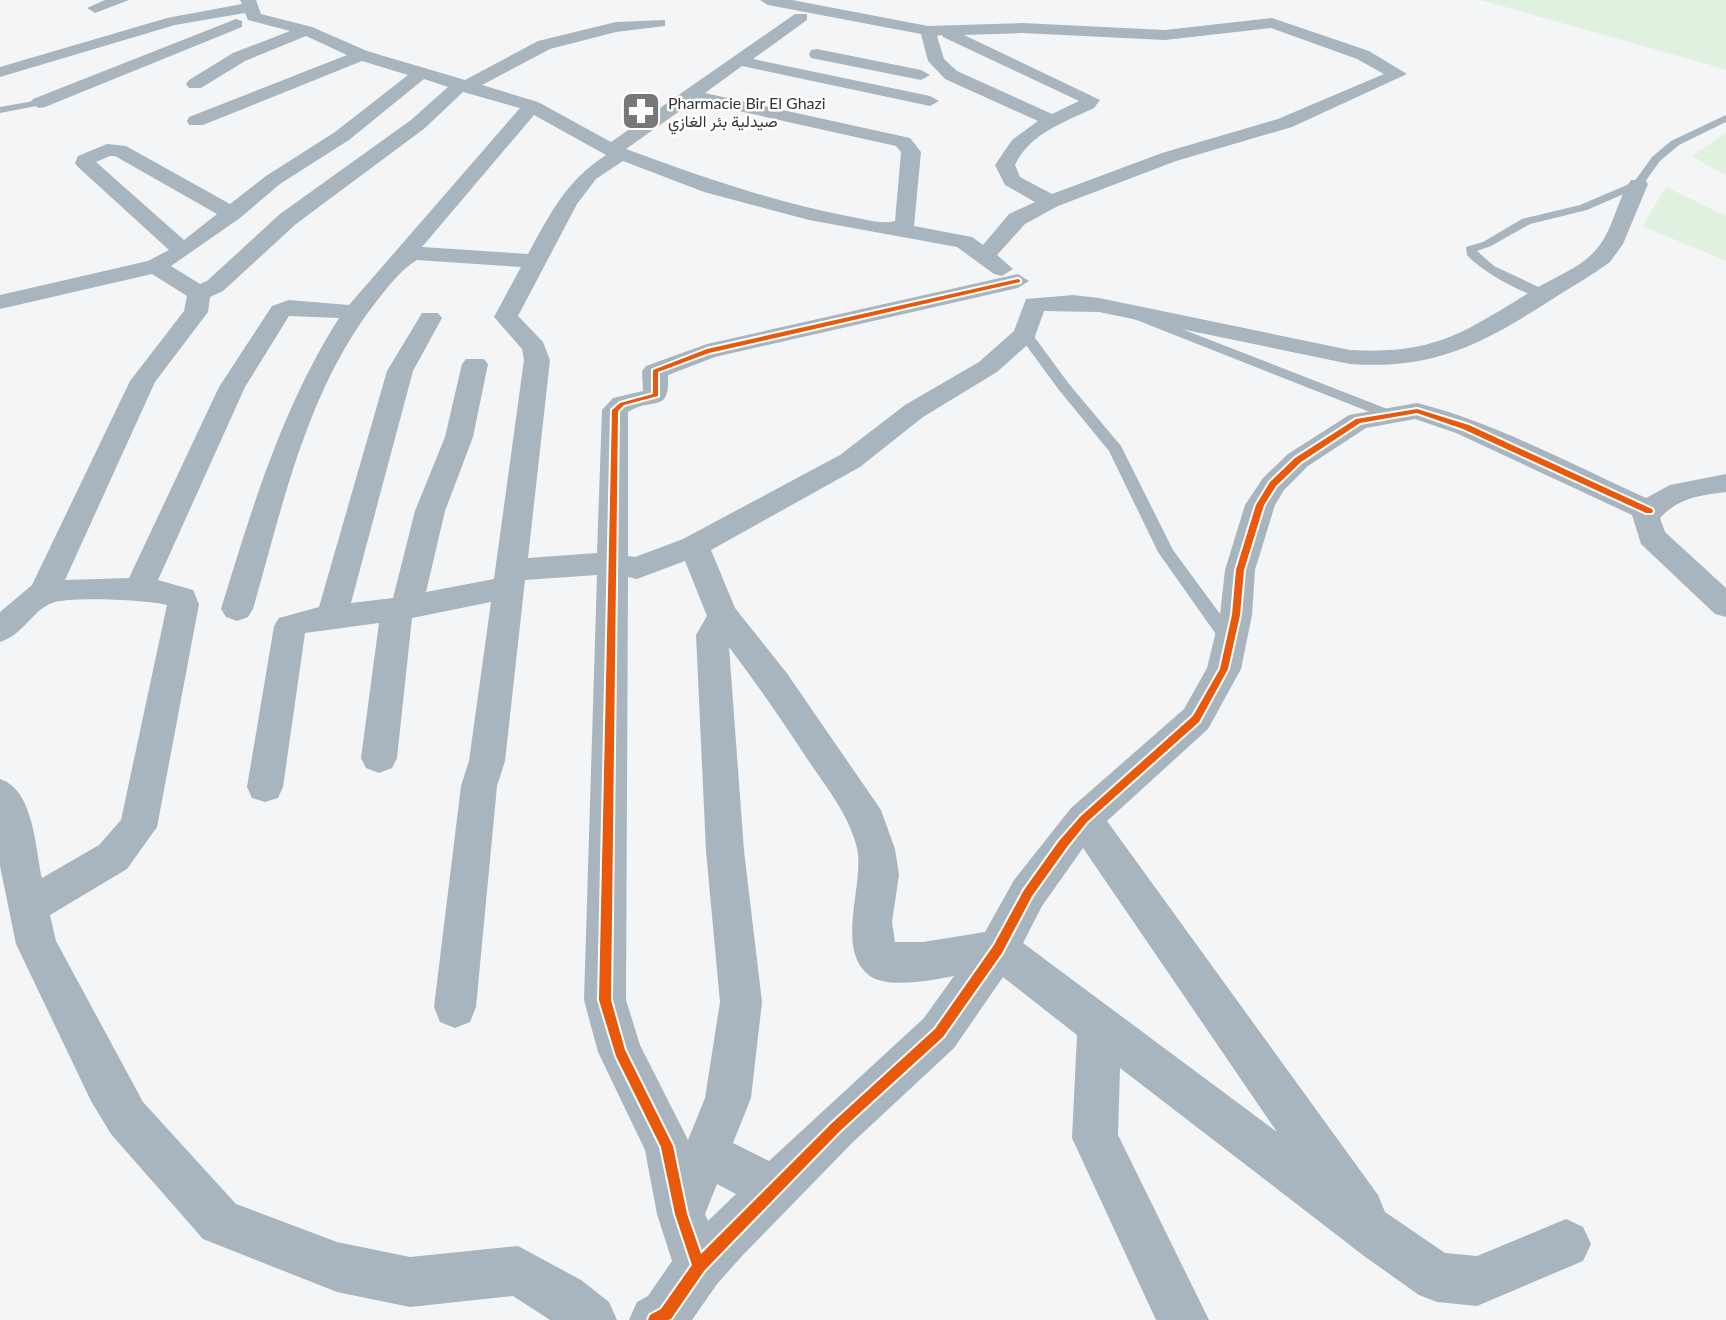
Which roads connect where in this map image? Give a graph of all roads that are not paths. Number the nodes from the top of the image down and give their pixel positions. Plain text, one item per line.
1 (121, 0) edge
2 (768, 0) edge
3 (95, 8) dead end
4 (251, 8) edge
5 (659, 23) dead end
6 (818, 27) dead end
7 (306, 30) junction
8 (935, 31) junction
9 (765, 43) junction
10 (361, 55) junction
11 (740, 61) junction
12 (0, 72) edge
13 (419, 74) junction
14 (920, 75) dead end
15 (195, 84) dead end
16 (463, 86) junction
17 (692, 95) junction
18 (930, 101) dead end
19 (38, 103) joint
20 (532, 106) junction
21 (0, 110) edge
22 (1726, 118) edge
23 (196, 121) dead end
24 (1054, 122) junction
25 (616, 152) junction
26 (1638, 184) junction
27 (1051, 202) junction
28 (233, 214) junction
29 (896, 229) junction
30 (183, 251) junction
31 (985, 256) junction
32 (402, 257) junction
33 (534, 261) junction
34 (155, 266) junction
35 (1026, 292) junction
36 (199, 293) junction
37 (1543, 294) junction
38 (0, 302) edge
39 (1121, 309) junction
40 (352, 312) junction
41 (430, 318) dead end
42 (1025, 334) junction
43 (475, 364) dead end
44 (1390, 415) junction
45 (1726, 483) edge
46 (1648, 511) junction
47 (694, 547) junction
48 (611, 563) junction
49 (508, 579) junction
50 (138, 591) junction
51 (44, 592) junction
52 (1726, 606) edge
53 (402, 608) junction
54 (236, 609) dead end
55 (332, 616) junction
56 (727, 622) junction
57 (0, 629) edge
58 (1231, 642) junction
59 (379, 758) dead end
60 (265, 787) dead end
61 (0, 794) edge
62 (1084, 819) junction
63 (27, 907) junction
64 (998, 949) junction
65 (455, 1007) dead end
66 (1099, 1025) junction
67 (706, 1154) junction
68 (776, 1189) junction
69 (681, 1214) junction
70 (1381, 1240) junction
71 (1566, 1244) dead end
72 (699, 1266) junction
73 (591, 1320) edge
74 (655, 1320) edge
75 (1183, 1320) edge

1 - 3 street
2 - 8 street
4 - 7 street
4 - 12 street
4 - 19 street
5 - 16 street
6 - 9 street
7 - 10 street
7 - 15 street
8 - 24 street
8 - 24 street
8 - 27 street
9 - 11 street
9 - 14 street
10 - 13 street
10 - 23 street
11 - 17 street
11 - 18 street
13 - 16 street
13 - 28 street
16 - 20 street
16 - 36 street
17 - 25 street
17 - 29 street
19 - 21 lane
20 - 25 street
20 - 32 street
22 - 26 lane
24 - 27 street
25 - 29 street
25 - 33 street
26 - 37 street
26 - 37 lane
27 - 31 street
28 - 30 street
28 - 30 street
29 - 31 street
30 - 34 street
31 - 35 street
32 - 33 street
32 - 40 street
33 - 49 street
34 - 36 street
34 - 38 street
35 - 39 street
35 - 42 street
35 - 48 street
36 - 51 street
37 - 39 street
39 - 44 lane
40 - 50 street
40 - 54 street
41 - 55 street
42 - 47 street
42 - 58 lane
43 - 53 street
44 - 46 street
44 - 58 street
45 - 46 street
46 - 52 street
47 - 48 street
47 - 56 street
48 - 49 street
48 - 69 street
49 - 53 street
49 - 65 street
50 - 51 street
50 - 63 street
51 - 57 street
53 - 55 street
53 - 59 street
55 - 60 street
56 - 64 street
56 - 67 street
58 - 62 street
61 - 63 street
62 - 64 street
62 - 70 street
63 - 73 street
64 - 66 street
64 - 68 street
66 - 70 street
66 - 75 street
67 - 68 street
67 - 69 street
68 - 72 street
69 - 72 street
70 - 71 street
72 - 74 street

